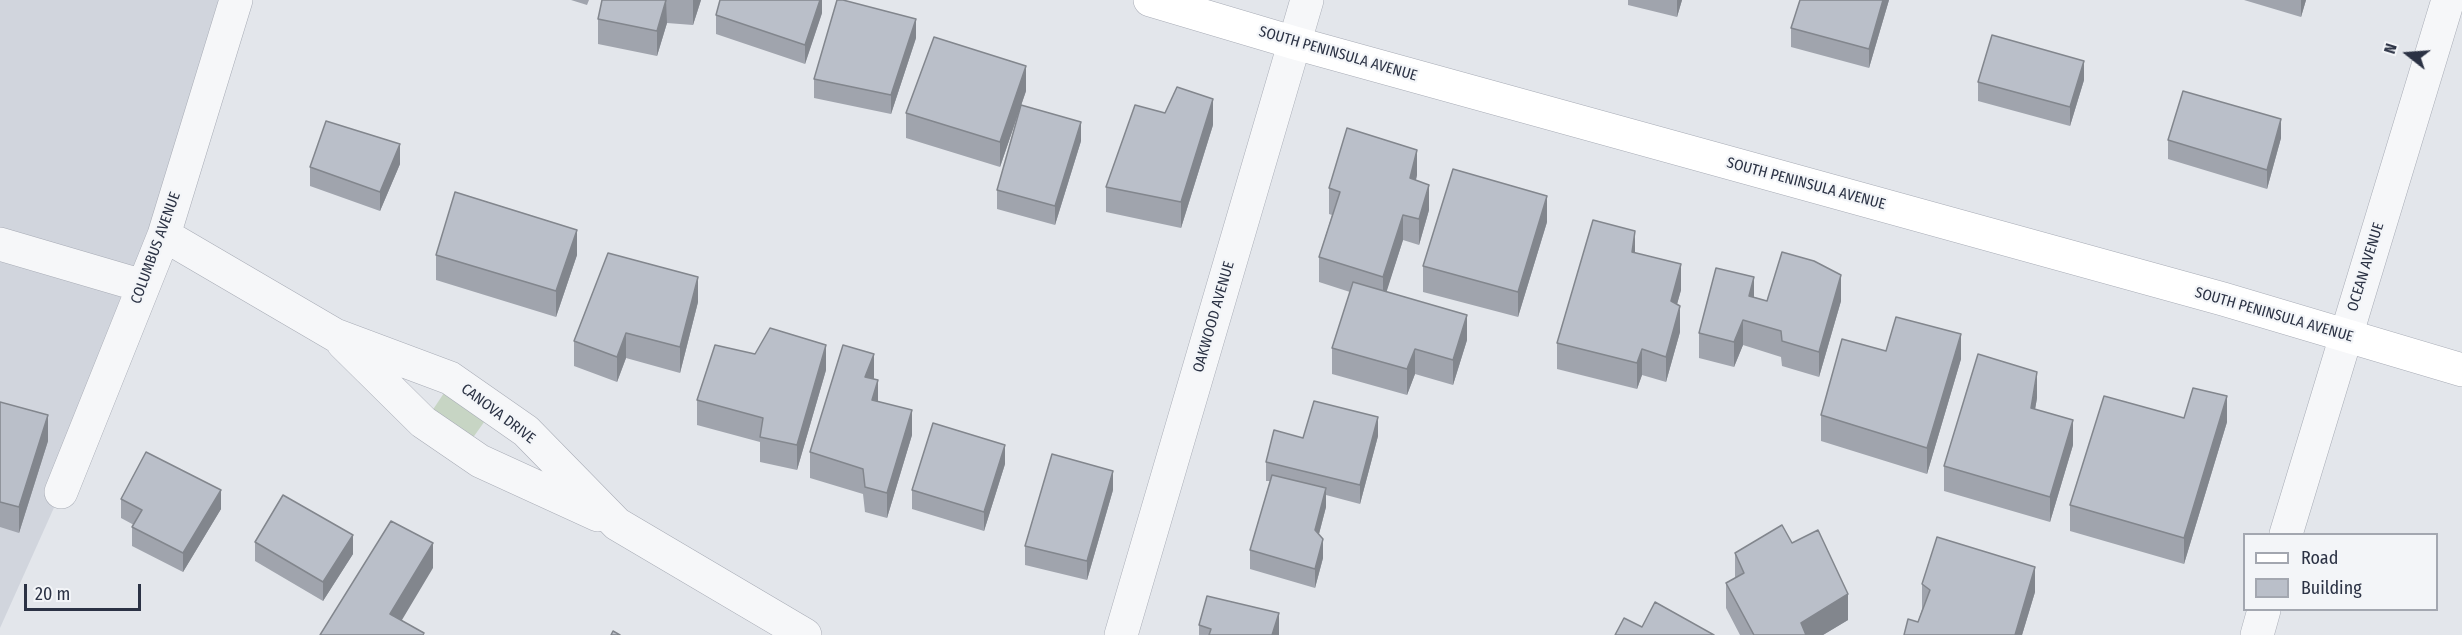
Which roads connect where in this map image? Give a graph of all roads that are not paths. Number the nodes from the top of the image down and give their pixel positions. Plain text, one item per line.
1 (236, 0) edge
2 (1150, 0) edge
3 (1307, 0) edge
4 (2448, 0) edge
5 (1294, 43) junction
6 (164, 235) junction
7 (0, 244) edge
8 (143, 286) junction
9 (335, 335) junction
10 (2345, 336) junction
11 (2462, 370) edge
12 (61, 492) dead end
13 (617, 524) junction
14 (2286, 533) edge
15 (2263, 611) edge
16 (805, 635) edge
17 (1122, 635) edge
18 (2257, 635) edge

1 - 6 street, COLUMBUS AVENUE
2 - 5 main road, SOUTH PENINSULA AVENUE
3 - 5 street, OAKWOOD AVENUE
4 - 10 street, OCEAN AVENUE
5 - 10 main road, SOUTH PENINSULA AVENUE
5 - 17 street, OAKWOOD AVENUE
6 - 8 street, COLUMBUS AVENUE
6 - 9 street, CANOVA DRIVE
7 - 8 street
8 - 12 street, COLUMBUS AVENUE
9 - 13 street
9 - 13 street, CANOVA DRIVE
10 - 11 main road, SOUTH PENINSULA AVENUE
10 - 14 street, OCEAN AVENUE
13 - 16 street, CANOVA DRIVE
15 - 18 street

